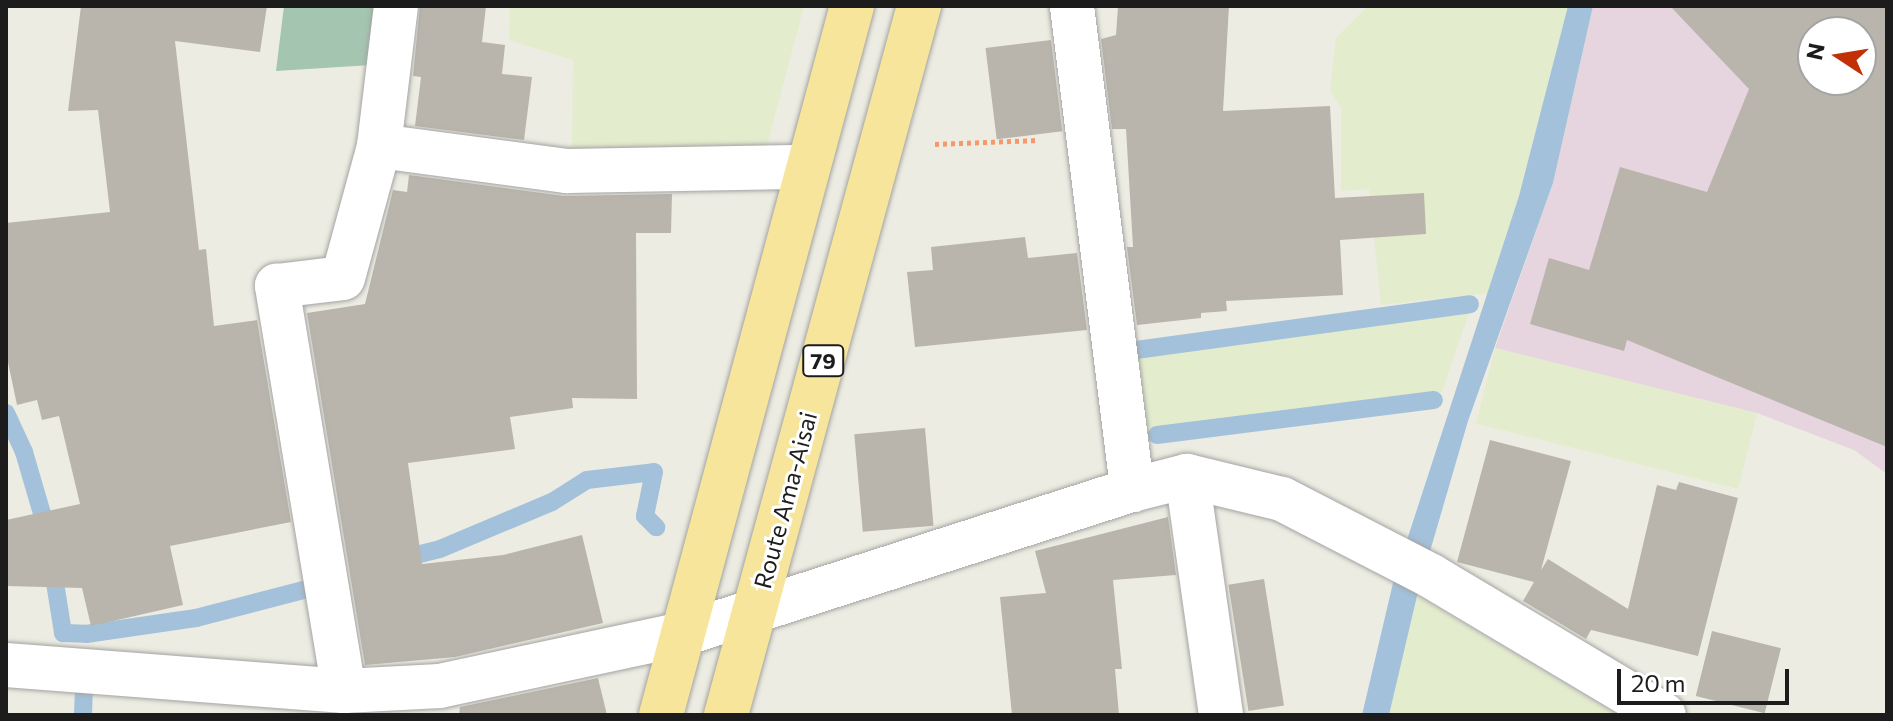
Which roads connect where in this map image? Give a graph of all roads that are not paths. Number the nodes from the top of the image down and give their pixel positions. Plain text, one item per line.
1 (396, 6) edge
2 (852, 6) edge
3 (919, 6) edge
4 (1072, 6) edge
5 (379, 146) junction
6 (808, 167) junction
7 (1187, 476) junction
8 (1132, 490) junction
9 (756, 609) junction
10 (683, 634) junction
11 (6, 665) edge
12 (344, 691) junction
13 (438, 700) edge
14 (661, 715) edge
15 (726, 715) edge
16 (1221, 715) edge
17 (1664, 715) edge

1 - 5 street
2 - 6 main road
3 - 9 main road, Route Ama-Aisai / 79
4 - 8 street
5 - 6 street
5 - 12 street
6 - 10 main road
7 - 8 street
7 - 16 street
7 - 17 street
8 - 9 street
9 - 10 street
9 - 15 main road, Route Ama-Aisai / 79
10 - 13 street
10 - 14 main road
11 - 12 street
12 - 13 street

